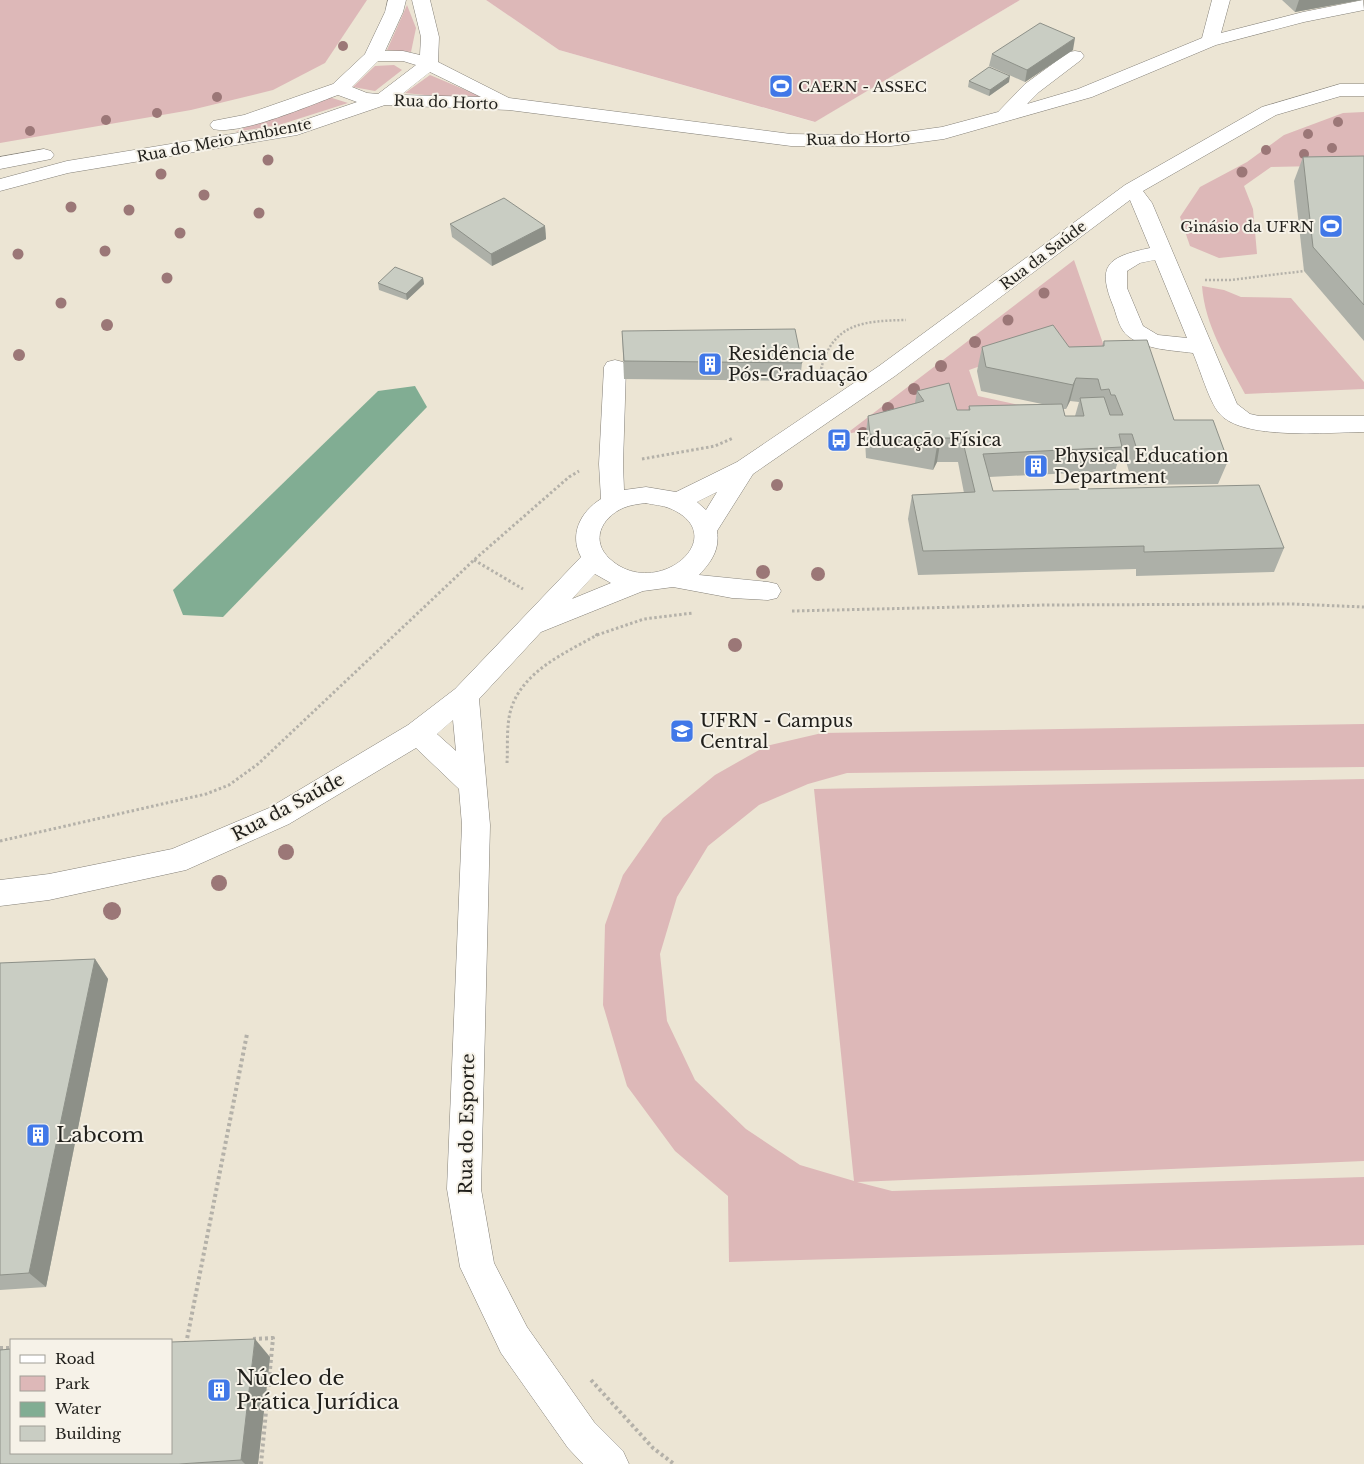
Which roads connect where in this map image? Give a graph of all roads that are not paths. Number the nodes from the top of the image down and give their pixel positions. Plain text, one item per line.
1 (397, 0) edge
2 (421, 0) edge
3 (1221, 0) edge
4 (1364, 5) edge
5 (1210, 41) junction
6 (373, 56) junction
7 (1074, 56) edge
8 (429, 64) junction
9 (340, 88) junction
10 (1364, 90) edge
11 (382, 100) junction
12 (509, 104) junction
13 (1004, 116) junction
14 (0, 163) edge
15 (0, 185) edge
16 (1132, 189) junction
17 (1162, 252) junction
18 (1202, 347) junction
19 (615, 367) dead end
20 (1364, 424) edge
21 (746, 468) junction
22 (679, 501) junction
23 (614, 503) junction
24 (706, 529) junction
25 (594, 559) junction
26 (674, 578) junction
27 (640, 582) junction
28 (768, 591) dead end
29 (557, 609) junction
30 (465, 696) junction
31 (418, 733) junction
32 (472, 784) junction
33 (0, 893) edge
34 (586, 1449) edge
35 (610, 1464) edge

1 - 6 lane, Rua do Meio Ambiente
2 - 8 lane
3 - 5 lane
4 - 5 lane, Rua do Horto
5 - 13 lane, Rua do Horto
6 - 8 lane, Rua do Horto
6 - 9 lane, Rua do Meio Ambiente
7 - 13 lane
8 - 11 lane, Rua do Meio Ambiente
8 - 12 lane, Rua do Horto
9 - 11 lane, Rua do Horto
9 - 14 lane, Rua do Meio Ambiente
10 - 16 lane, Rua da Saúde
11 - 12 lane, Rua do Horto
11 - 15 lane, Rua do Meio Ambiente
12 - 13 lane, Rua do Horto
16 - 17 lane
16 - 21 lane, Rua da Saúde
17 - 18 lane
17 - 18 lane
18 - 20 lane
19 - 23 lane
21 - 22 lane, Rua da Saúde
21 - 24 lane, Rua da Saúde
22 - 23 lane
22 - 24 lane
23 - 25 lane
24 - 26 lane, Rua da Saúde
25 - 27 lane, Rua da Saúde
25 - 29 lane, Rua da Saúde
26 - 27 lane, Rua da Saúde
26 - 28 lane
27 - 29 lane, Rua da Saúde
29 - 30 lane, Rua da Saúde
30 - 31 lane, Rua da Saúde
30 - 32 lane, Rua do Esporte
31 - 32 lane
31 - 33 lane, Rua da Saúde
32 - 34 lane, Rua do Esporte
34 - 35 lane, Rua do Esporte

